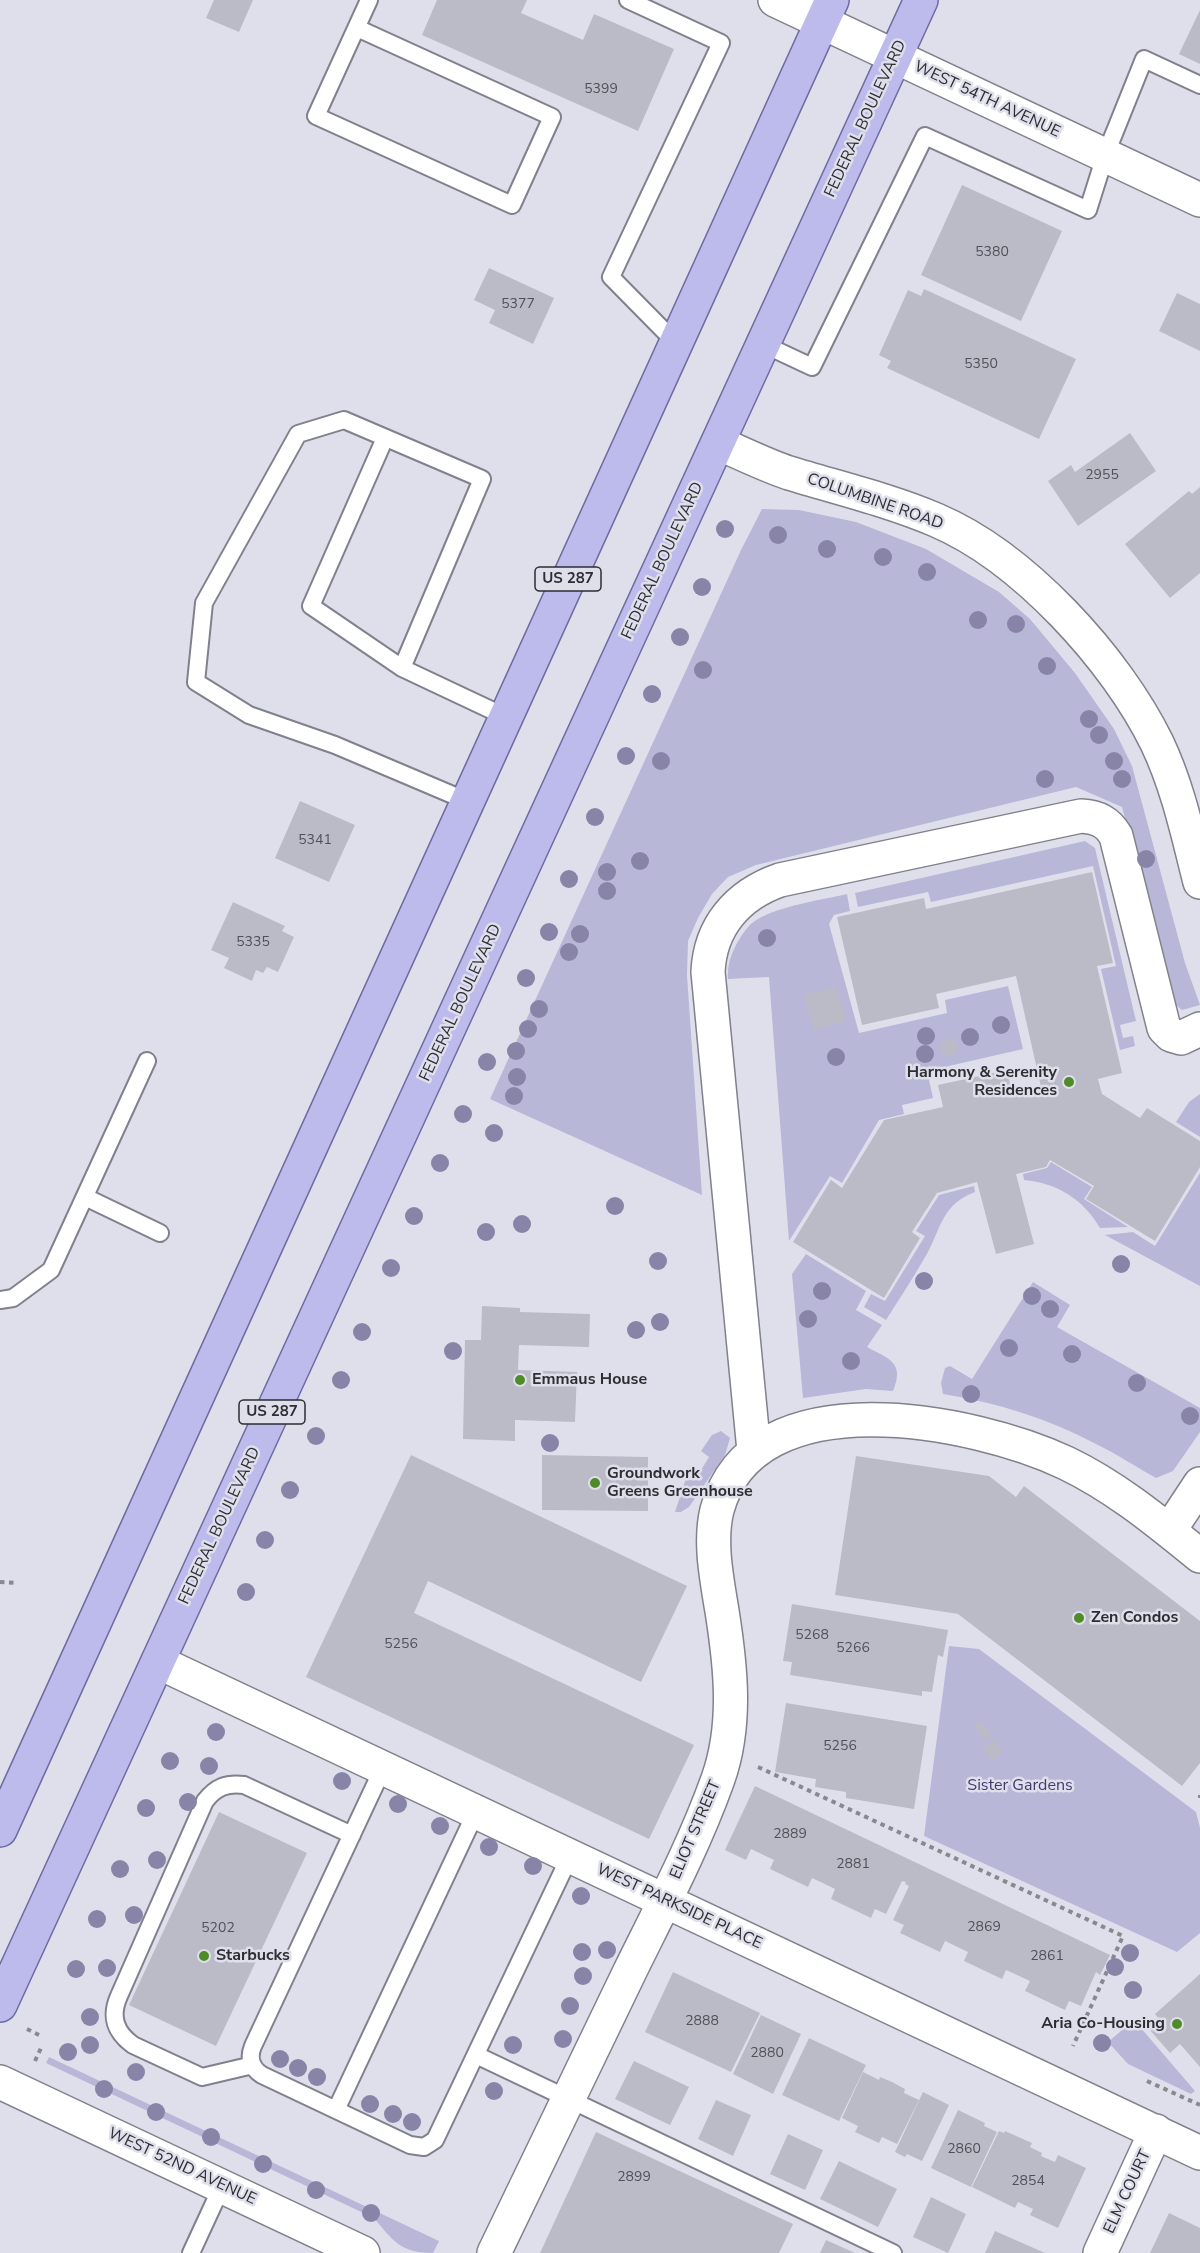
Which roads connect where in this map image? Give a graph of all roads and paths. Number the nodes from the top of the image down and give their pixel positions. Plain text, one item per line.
1 (369, 0) edge
2 (628, 0) edge
3 (775, 0) edge
4 (921, 0) edge
5 (827, 11) edge
6 (357, 28) junction
7 (895, 57) junction
8 (1200, 85) edge
9 (1105, 156) junction
10 (1200, 200) edge
11 (676, 343) junction
12 (763, 344) junction
13 (385, 438) junction
14 (718, 443) junction
15 (402, 668) junction
16 (506, 717) junction
17 (467, 801) junction
18 (1200, 882) edge
19 (1200, 1029) edge
20 (147, 1061) dead end
21 (85, 1197) junction
22 (160, 1233) dead end
23 (0, 1300) edge
24 (754, 1451) junction
25 (1200, 1484) edge
26 (1169, 1531) junction
27 (1200, 1556) edge
28 (0, 1582) edge
29 (16, 1583) dead end
30 (158, 1662) junction
31 (755, 1765) dead end
32 (383, 1768) junction
33 (476, 1812) junction
34 (0, 1830) edge
35 (352, 1835) junction
36 (570, 1856) junction
37 (665, 1900) junction
38 (0, 2005) edge
39 (1073, 2046) dead end
40 (476, 2055) junction
41 (252, 2065) junction
42 (1147, 2080) dead end
43 (0, 2082) edge
44 (568, 2098) junction
45 (1200, 2105) edge
46 (336, 2110) junction
47 (1156, 2131) junction
48 (1200, 2152) edge
49 (222, 2186) junction
50 (191, 2253) edge
51 (363, 2253) edge
52 (494, 2253) edge
53 (893, 2253) edge
54 (1100, 2253) edge

1 - 6 lane
2 - 11 lane
3 - 5 street, WEST 54TH AVENUE
4 - 7 main road, FEDERAL BOULEVARD / US 287
5 - 7 street, WEST 54TH AVENUE
5 - 11 main road, US 287
6 - 6 lane
7 - 9 street, WEST 54TH AVENUE
7 - 12 main road, FEDERAL BOULEVARD / US 287
8 - 9 lane
9 - 10 street, WEST 54TH AVENUE
9 - 12 lane
11 - 16 main road, US 287
12 - 14 main road, FEDERAL BOULEVARD / US 287
13 - 15 lane
13 - 15 lane
13 - 17 lane
14 - 18 street, COLUMBINE ROAD
14 - 30 main road, FEDERAL BOULEVARD / US 287
15 - 16 lane
16 - 17 main road, US 287
17 - 34 main road, US 287
19 - 24 street
20 - 21 lane
21 - 22 lane
21 - 23 lane
24 - 26 street
24 - 37 street, ELIOT STREET
25 - 26 street
26 - 27 street
28 - 29 path
30 - 32 street, WEST PARKSIDE PLACE
30 - 38 main road, FEDERAL BOULEVARD / US 287
31 - 39 path
32 - 33 street, WEST PARKSIDE PLACE
32 - 35 lane
33 - 36 street, WEST PARKSIDE PLACE
33 - 46 lane
35 - 41 lane
35 - 41 lane
36 - 37 street, WEST PARKSIDE PLACE
36 - 40 lane
37 - 44 street, ELIOT STREET
37 - 47 street, WEST PARKSIDE PLACE
40 - 44 lane
40 - 46 lane
41 - 46 lane
42 - 45 path
43 - 49 street, WEST 52ND AVENUE
44 - 52 street, ELIOT STREET
44 - 53 lane
47 - 48 street, WEST PARKSIDE PLACE
47 - 54 street, ELM COURT
49 - 50 lane
49 - 51 street, WEST 52ND AVENUE

